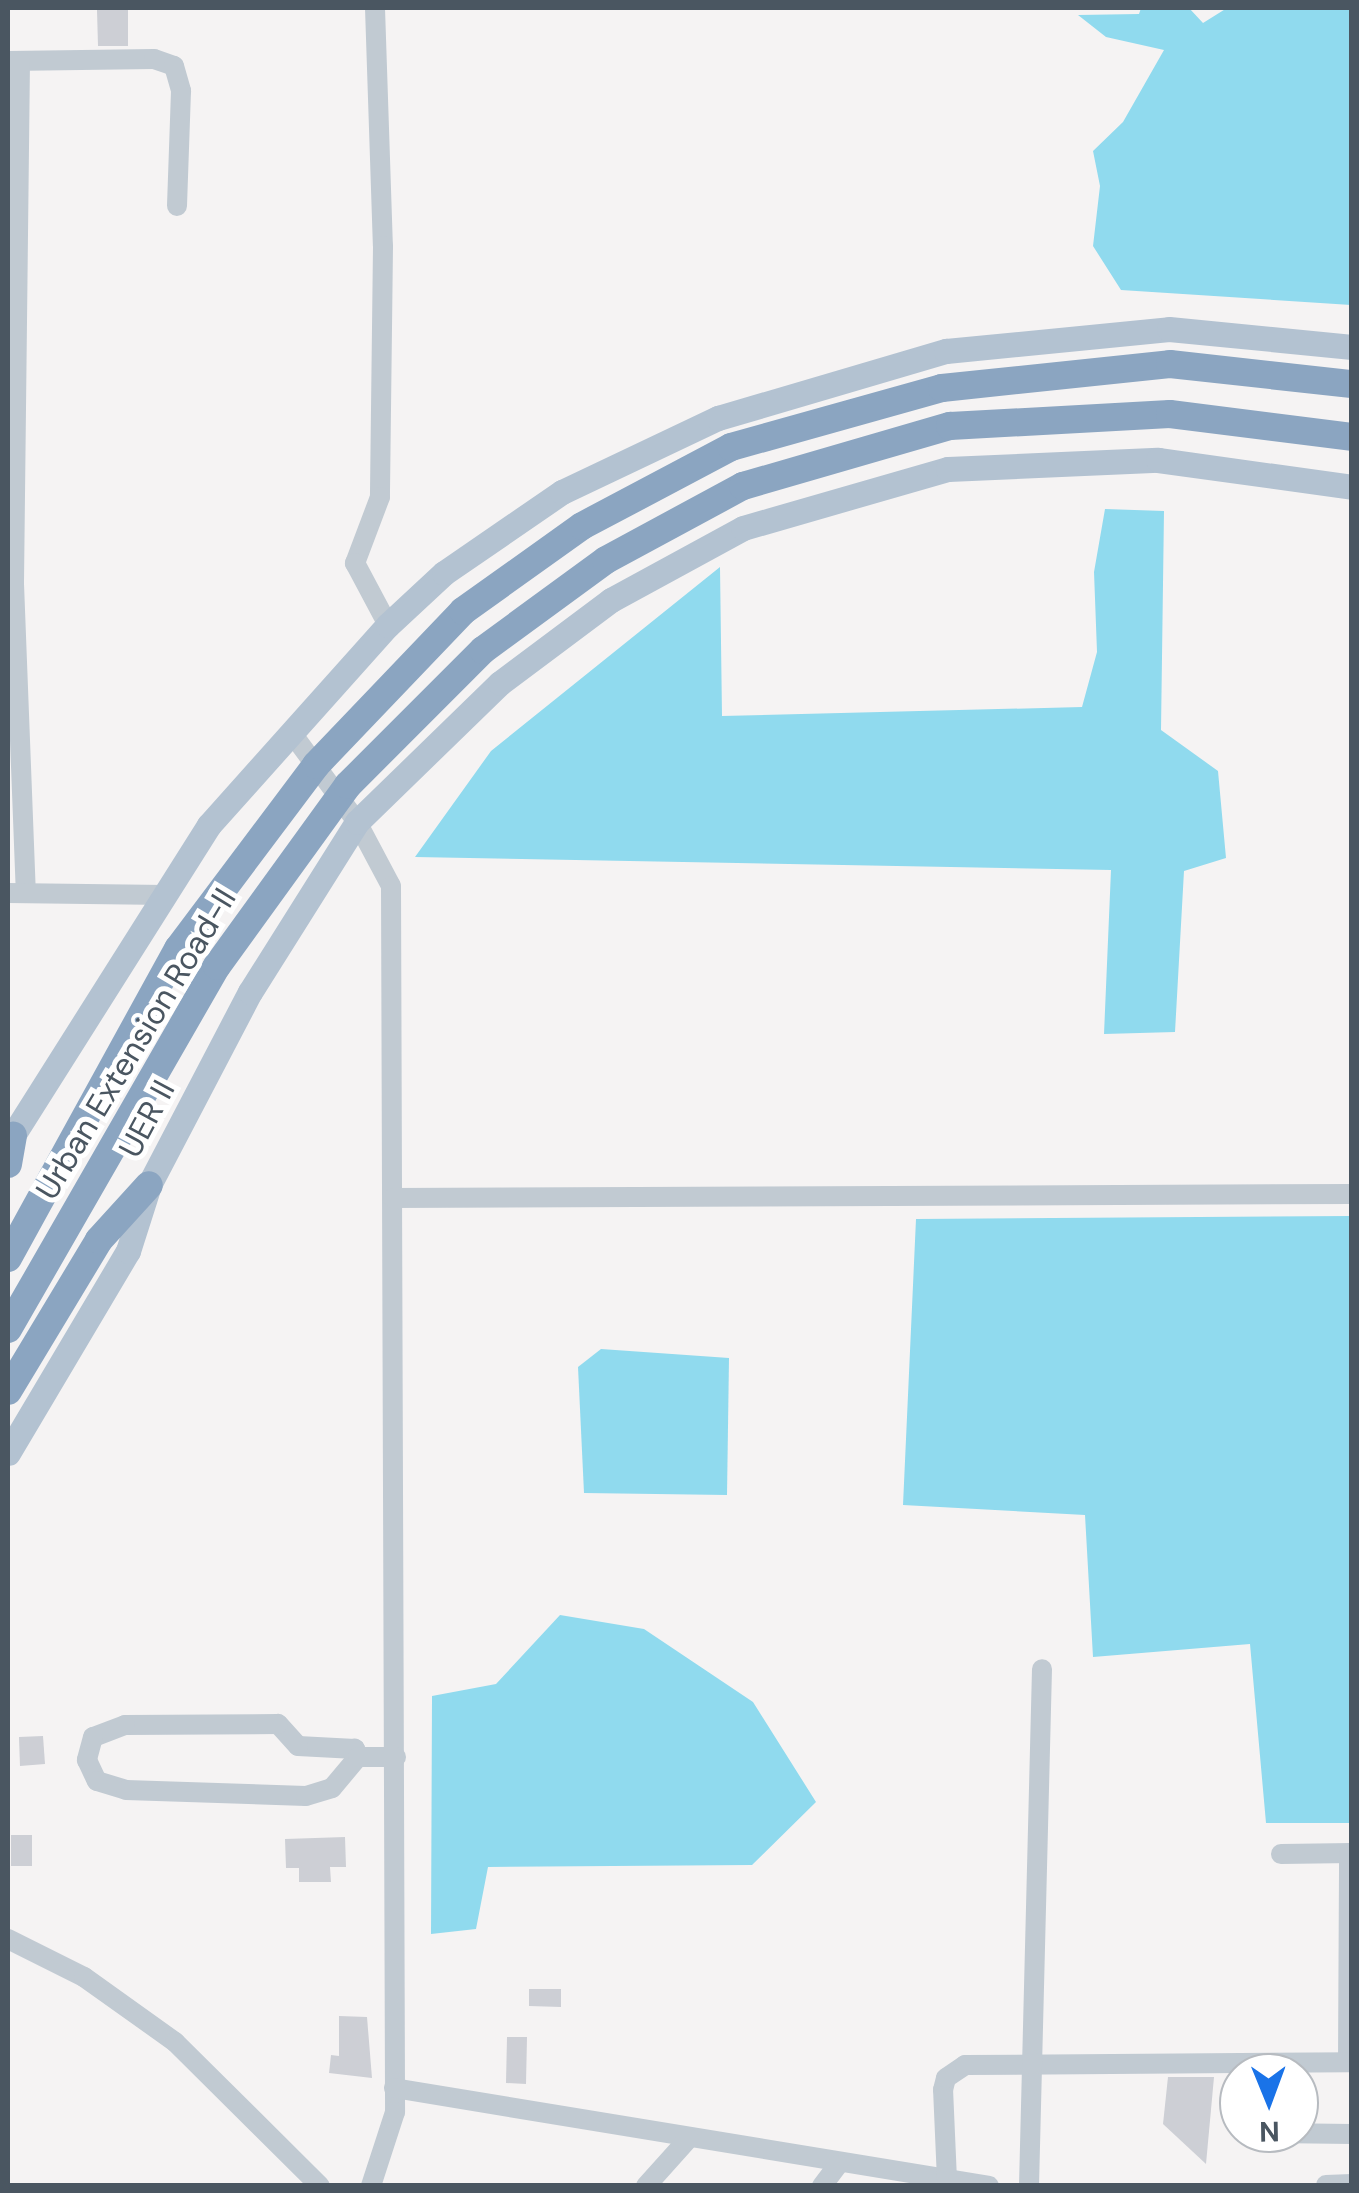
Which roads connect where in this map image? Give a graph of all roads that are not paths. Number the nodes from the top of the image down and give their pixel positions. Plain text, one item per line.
1 (375, 8) edge
2 (14, 61) edge
3 (14, 111) edge
4 (14, 158) edge
5 (177, 206) dead end
6 (13, 207) edge
7 (1352, 347) edge
8 (1352, 384) edge
9 (1352, 437) edge
10 (1352, 487) edge
11 (11, 584) edge
12 (388, 625) junction
13 (11, 699) edge
14 (291, 732) junction
15 (319, 762) junction
16 (338, 799) junction
17 (358, 822) junction
18 (17, 893) edge
19 (166, 895) junction
20 (10, 1139) edge
21 (8, 1164) edge
22 (149, 1184) junction
23 (1352, 1194) edge
24 (392, 1198) junction
25 (8, 1258) edge
26 (8, 1329) edge
27 (8, 1391) edge
28 (8, 1453) edge
29 (1042, 1669) dead end
30 (358, 1757) junction
31 (396, 1757) junction
32 (1350, 1853) edge
33 (1281, 1854) dead end
34 (8, 1939) edge
35 (1034, 2061) junction
36 (1350, 2062) edge
37 (1319, 2065) edge
38 (1219, 2067) edge
39 (394, 2088) junction
40 (1319, 2134) edge
41 (1352, 2134) edge
42 (689, 2138) junction
43 (838, 2165) junction
44 (947, 2180) junction
45 (306, 2182) edge
46 (1352, 2184) edge
47 (1326, 2185) edge
48 (372, 2186) edge
49 (646, 2186) edge
50 (822, 2186) edge
51 (989, 2186) edge
52 (1029, 2186) edge

1 - 12 street
2 - 3 street
2 - 5 street
3 - 4 street
4 - 6 street
6 - 11 street
7 - 12 main road
8 - 15 highway, Urban Extension Road-II
9 - 16 highway, Urban Extension Road-II
10 - 17 main road, UER II
11 - 13 street
12 - 14 main road
13 - 18 street
14 - 15 street
14 - 19 main road
15 - 16 street
15 - 25 highway, Urban Extension Road-II
16 - 17 street
16 - 26 highway, Urban Extension Road-II
17 - 22 main road, UER II
17 - 24 street
18 - 19 street
19 - 20 main road
20 - 21 highway
22 - 27 highway
22 - 28 main road, UER II
23 - 24 street
24 - 31 street
29 - 35 street
30 - 30 street
30 - 31 street
31 - 39 street
32 - 33 street
32 - 36 street
34 - 45 street
35 - 38 street
35 - 44 street
35 - 52 street
36 - 37 street
39 - 42 street
39 - 48 street
40 - 41 street
42 - 43 street
42 - 49 street
43 - 44 street
43 - 50 street
44 - 51 street
46 - 47 street

